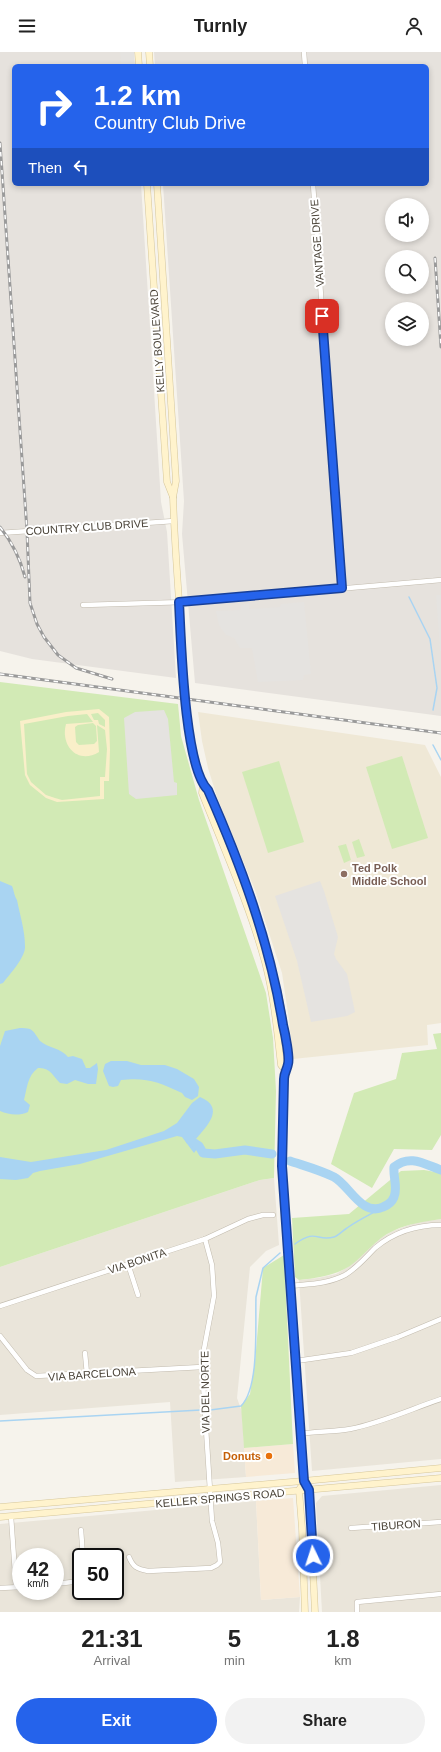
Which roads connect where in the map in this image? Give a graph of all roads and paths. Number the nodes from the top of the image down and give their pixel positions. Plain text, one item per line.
1 (138, 52) edge
2 (149, 52) edge
3 (304, 52) edge
4 (139, 64) edge
5 (150, 64) edge
6 (305, 64) edge
7 (147, 186) edge
8 (157, 186) edge
9 (313, 186) edge
10 (154, 287) junction
11 (164, 287) junction
12 (173, 421) junction
13 (163, 422) junction
14 (173, 497) junction
15 (174, 521) junction
16 (0, 533) edge
17 (441, 580) edge
18 (342, 588) junction
19 (179, 602) junction
20 (83, 605) dead end
21 (273, 1215) dead end
22 (441, 1225) edge
23 (205, 1239) junction
24 (128, 1264) junction
25 (291, 1286) junction
26 (138, 1295) dead end
27 (0, 1306) edge
28 (441, 1319) edge
29 (0, 1336) edge
30 (85, 1353) dead end
31 (296, 1361) junction
32 (202, 1367) junction
33 (87, 1374) junction
34 (441, 1399) edge
35 (300, 1434) junction
36 (441, 1468) edge
37 (441, 1478) edge
38 (304, 1481) junction
39 (210, 1489) junction
40 (298, 1490) junction
41 (309, 1490) junction
42 (93, 1499) junction
43 (211, 1499) junction
44 (0, 1506) edge
45 (94, 1509) junction
46 (11, 1516) junction
47 (0, 1517) edge
48 (441, 1522) edge
49 (351, 1528) dead end
50 (81, 1530) dead end
51 (15, 1548) edge
52 (82, 1548) edge
53 (129, 1557) dead end
54 (304, 1570) junction
55 (314, 1570) junction
56 (12, 1587) edge
57 (0, 1588) edge
58 (441, 1594) edge
59 (305, 1612) edge
60 (315, 1612) edge
61 (357, 1612) edge

1 - 4 street
2 - 5 street
3 - 6 street
7 - 10 street, KELLY BOULEVARD
8 - 11 street, KELLY BOULEVARD
9 - 18 street, VANTAGE DRIVE
10 - 11 street
10 - 13 street, KELLY BOULEVARD
11 - 12 street, KELLY BOULEVARD
12 - 13 street
12 - 14 street, KELLY BOULEVARD
13 - 14 street, KELLY BOULEVARD
14 - 15 street, KELLY BOULEVARD
15 - 16 street, COUNTRY CLUB DRIVE
15 - 19 street, KELLY BOULEVARD
17 - 18 street
18 - 19 street
19 - 20 street
19 - 25 street, KELLY BOULEVARD
21 - 23 street, VIA BONITA
22 - 25 street
23 - 24 street, VIA BONITA
23 - 32 street, VIA DEL NORTE
24 - 26 street
24 - 27 street, VIA BONITA
25 - 31 street, KELLY BOULEVARD
28 - 31 street
29 - 33 street, VIA BARCELONA
30 - 33 street
31 - 35 street, KELLY BOULEVARD
32 - 33 street, VIA BARCELONA
32 - 39 street, VIA DEL NORTE
34 - 35 street
35 - 38 street, KELLY BOULEVARD
36 - 38 street, KELLER SPRINGS ROAD
37 - 41 street, KELLER SPRINGS ROAD
38 - 39 street, KELLER SPRINGS ROAD
38 - 40 street
38 - 41 street, KELLY BOULEVARD
39 - 42 street, KELLER SPRINGS ROAD
39 - 43 street, VIA DEL NORTE
40 - 41 street, KELLER SPRINGS ROAD
40 - 43 street, KELLER SPRINGS ROAD
40 - 54 street
41 - 55 street, KELLY BOULEVARD
42 - 44 street, KELLER SPRINGS ROAD
42 - 45 street
43 - 45 street, KELLER SPRINGS ROAD
43 - 53 street, VIA DEL NORTE
45 - 46 street, KELLER SPRINGS ROAD
46 - 47 street, KELLER SPRINGS ROAD
46 - 51 street
48 - 49 street, TIBURON
50 - 52 street
54 - 55 street
54 - 59 street
55 - 60 street, KELLY BOULEVARD
56 - 57 street
58 - 61 street

